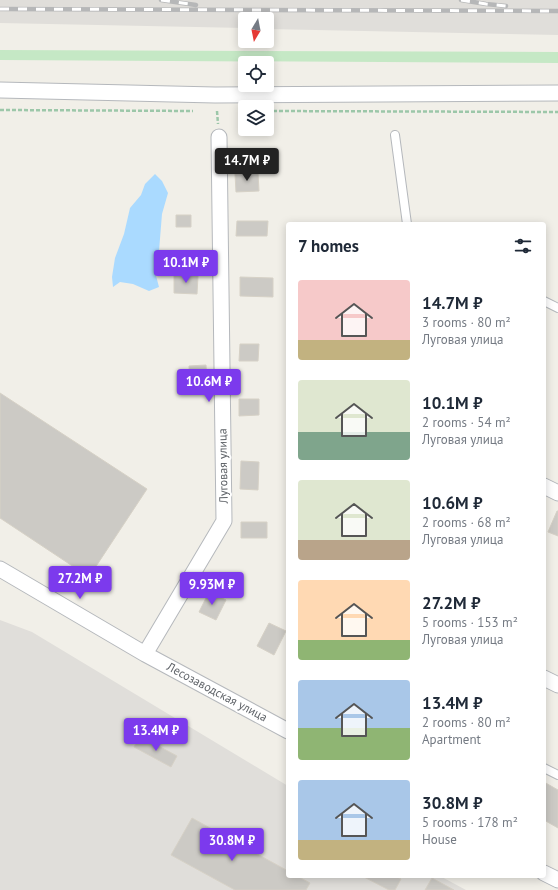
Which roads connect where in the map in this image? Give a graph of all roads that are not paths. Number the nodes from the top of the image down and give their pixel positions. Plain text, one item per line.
1 (0, 90) edge
2 (558, 93) edge
3 (395, 135) dead end
4 (219, 137) dead end
5 (407, 222) edge
6 (546, 303) edge
7 (558, 308) edge
8 (546, 487) edge
9 (558, 493) edge
10 (0, 569) edge
11 (145, 654) junction
12 (546, 679) edge
13 (558, 685) edge
14 (286, 730) edge
15 (546, 769) edge
16 (558, 775) edge
17 (546, 874) edge
18 (558, 880) edge

1 - 2 street
3 - 5 lane
4 - 11 street, Луговая улица
6 - 7 lane
8 - 9 street
10 - 11 street, Лесозаводская улица
11 - 14 street, Лесозаводская улица
12 - 13 street
15 - 16 lane
17 - 18 street

